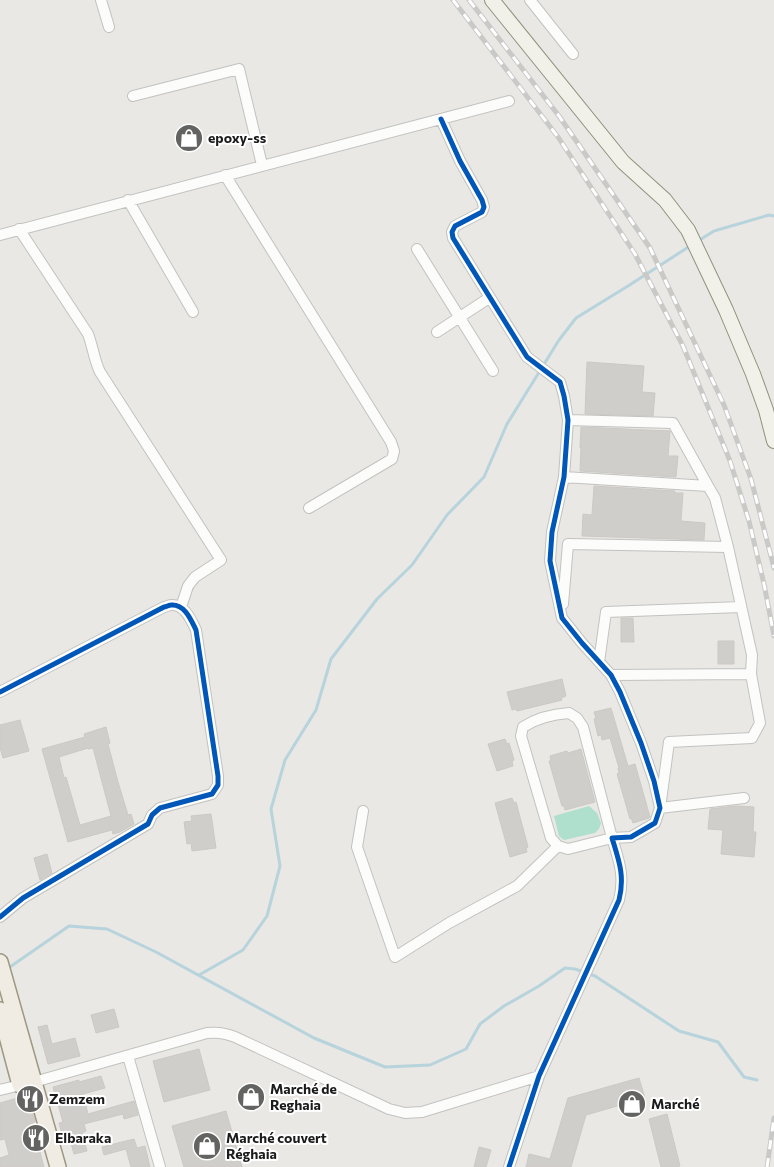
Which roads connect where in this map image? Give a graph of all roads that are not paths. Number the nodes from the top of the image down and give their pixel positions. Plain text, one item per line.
1 (101, 0) edge
2 (492, 0) edge
3 (530, 0) edge
4 (109, 27) dead end
5 (573, 54) dead end
6 (133, 96) dead end
7 (509, 101) dead end
8 (441, 119) junction
9 (262, 165) junction
10 (224, 175) junction
11 (128, 200) junction
12 (19, 229) junction
13 (0, 234) edge
14 (417, 249) dead end
15 (489, 298) junction
16 (193, 312) dead end
17 (459, 317) junction
18 (437, 332) dead end
19 (492, 371) dead end
20 (568, 420) junction
21 (774, 441) edge
22 (564, 477) junction
23 (708, 486) junction
24 (309, 508) dead end
25 (728, 547) junction
26 (181, 607) junction
27 (741, 607) junction
28 (562, 618) junction
29 (599, 662) junction
30 (752, 674) junction
31 (611, 675) junction
32 (0, 692) edge
33 (744, 798) dead end
34 (660, 808) junction
35 (363, 810) dead end
36 (612, 838) junction
37 (558, 846) junction
38 (0, 917) edge
39 (0, 962) edge
40 (5, 1012) edge
41 (128, 1056) junction
42 (539, 1076) junction
43 (27, 1083) junction
44 (0, 1090) edge
45 (58, 1167) edge
46 (160, 1167) edge
47 (509, 1167) edge

1 - 4 street
2 - 21 main road
3 - 5 street
6 - 9 street
7 - 8 street
8 - 9 street
8 - 15 street
9 - 10 street
10 - 11 street
10 - 24 street
11 - 12 street
11 - 16 street
12 - 13 street
12 - 26 street
14 - 17 street
15 - 17 street
15 - 20 street
17 - 18 street
17 - 19 street
20 - 22 street
20 - 23 street
22 - 23 street
22 - 28 street
23 - 25 street
25 - 27 street
25 - 28 street
26 - 32 street
26 - 38 street
27 - 29 street
27 - 30 street
28 - 29 street
29 - 31 street
30 - 31 street
30 - 34 street
31 - 34 street
33 - 34 street
34 - 36 street
35 - 37 street
36 - 37 street
36 - 37 street
36 - 42 street
39 - 40 main road
40 - 43 main road
41 - 42 street
41 - 43 street
41 - 46 street
42 - 47 street
43 - 44 street
43 - 45 main road

